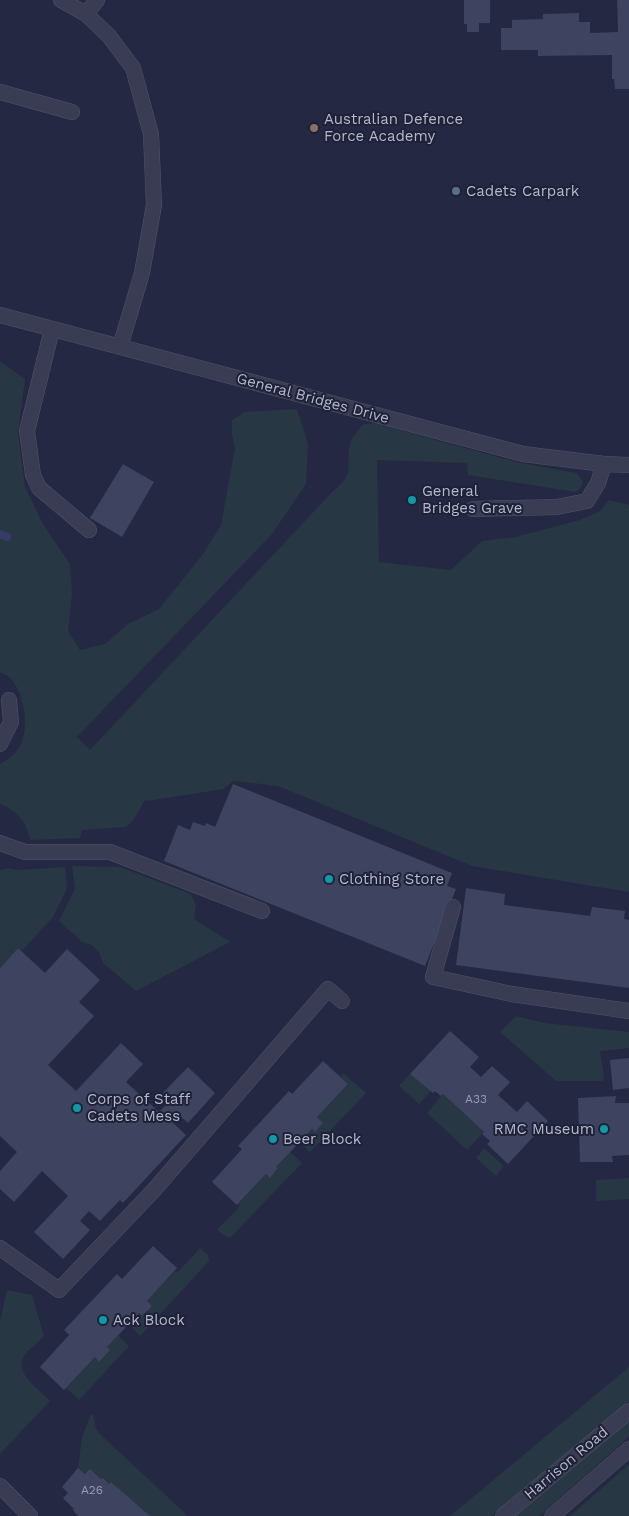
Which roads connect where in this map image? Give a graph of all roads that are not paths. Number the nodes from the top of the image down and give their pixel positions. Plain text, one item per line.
1 (61, 0) edge
2 (96, 0) edge
3 (86, 14) junction
4 (0, 92) edge
5 (72, 112) dead end
6 (0, 316) edge
7 (52, 329) junction
8 (120, 347) junction
9 (604, 464) junction
10 (629, 465) edge
11 (473, 508) dead end
12 (89, 530) dead end
13 (9, 700) dead end
14 (0, 744) edge
15 (0, 843) edge
16 (453, 907) dead end
17 (262, 911) dead end
18 (342, 1001) dead end
19 (629, 1011) edge
20 (0, 1248) edge
21 (629, 1411) edge
22 (629, 1449) edge
23 (0, 1486) edge
24 (30, 1516) edge
25 (503, 1516) edge
26 (552, 1516) edge

1 - 3 street
2 - 3 street
3 - 8 street
4 - 5 street
6 - 7 street, General Bridges Drive
7 - 8 street, General Bridges Drive
7 - 12 street
8 - 9 street, General Bridges Drive
9 - 10 street, General Bridges Drive
9 - 11 street
13 - 14 street
15 - 17 street
16 - 19 street
18 - 20 street
21 - 25 street, Harrison Road
22 - 26 street, Harrison Road
23 - 24 street

